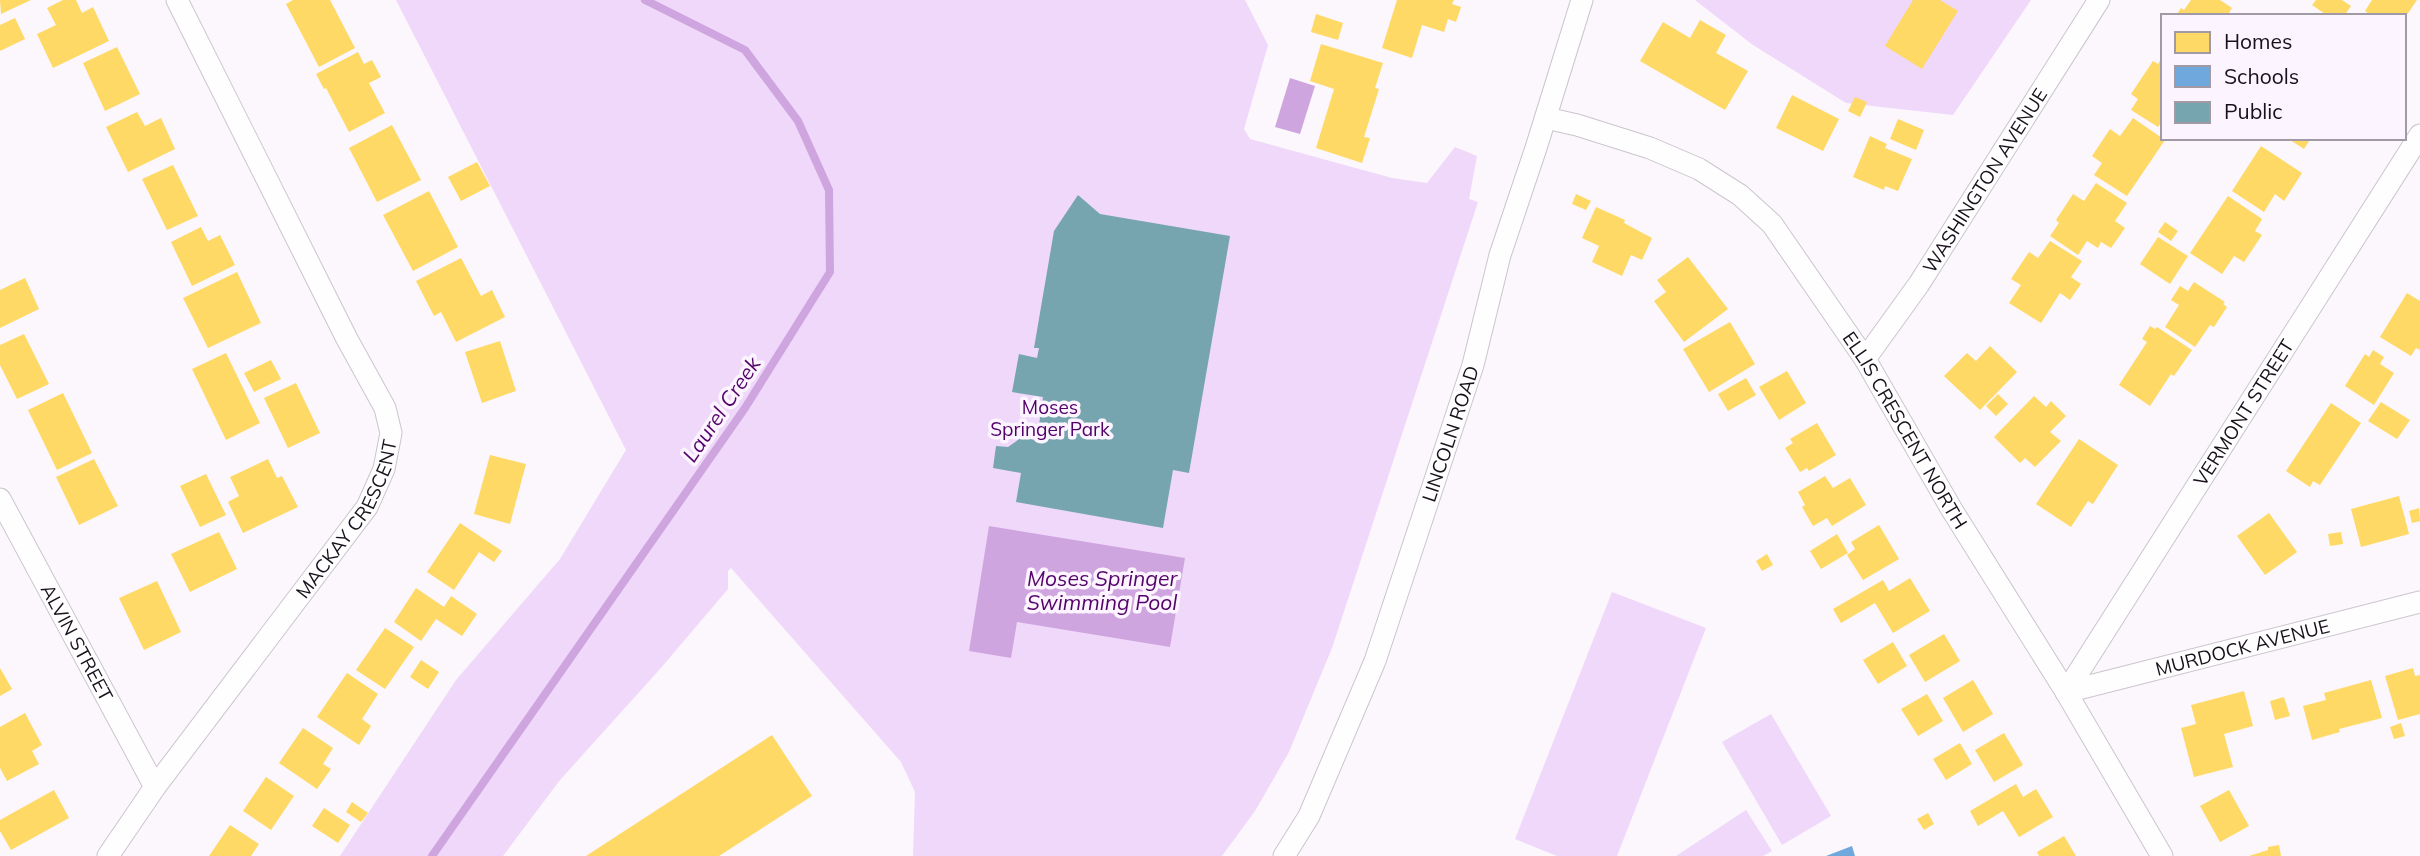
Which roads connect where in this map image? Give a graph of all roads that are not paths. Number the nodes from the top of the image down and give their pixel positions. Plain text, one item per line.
1 (177, 0) edge
2 (1582, 0) edge
3 (2099, 0) edge
4 (1546, 118) junction
5 (2420, 135) edge
6 (1864, 359) junction
7 (0, 499) edge
8 (2420, 602) edge
9 (2066, 692) junction
10 (155, 787) junction
11 (108, 856) edge
12 (1284, 856) edge
13 (2162, 856) edge

1 - 10 street, MACKAY CRESCENT
2 - 4 street, LINCOLN ROAD
3 - 6 street, WASHINGTON AVENUE
4 - 6 street, ELLIS CRESCENT NORTH
4 - 12 street, LINCOLN ROAD
5 - 9 street, VERMONT STREET
6 - 9 street, ELLIS CRESCENT NORTH
7 - 10 street, ALVIN STREET
8 - 9 street, MURDOCK AVENUE
9 - 13 street, ELLIS CRESCENT NORTH
10 - 11 street, MACKAY CRESCENT

